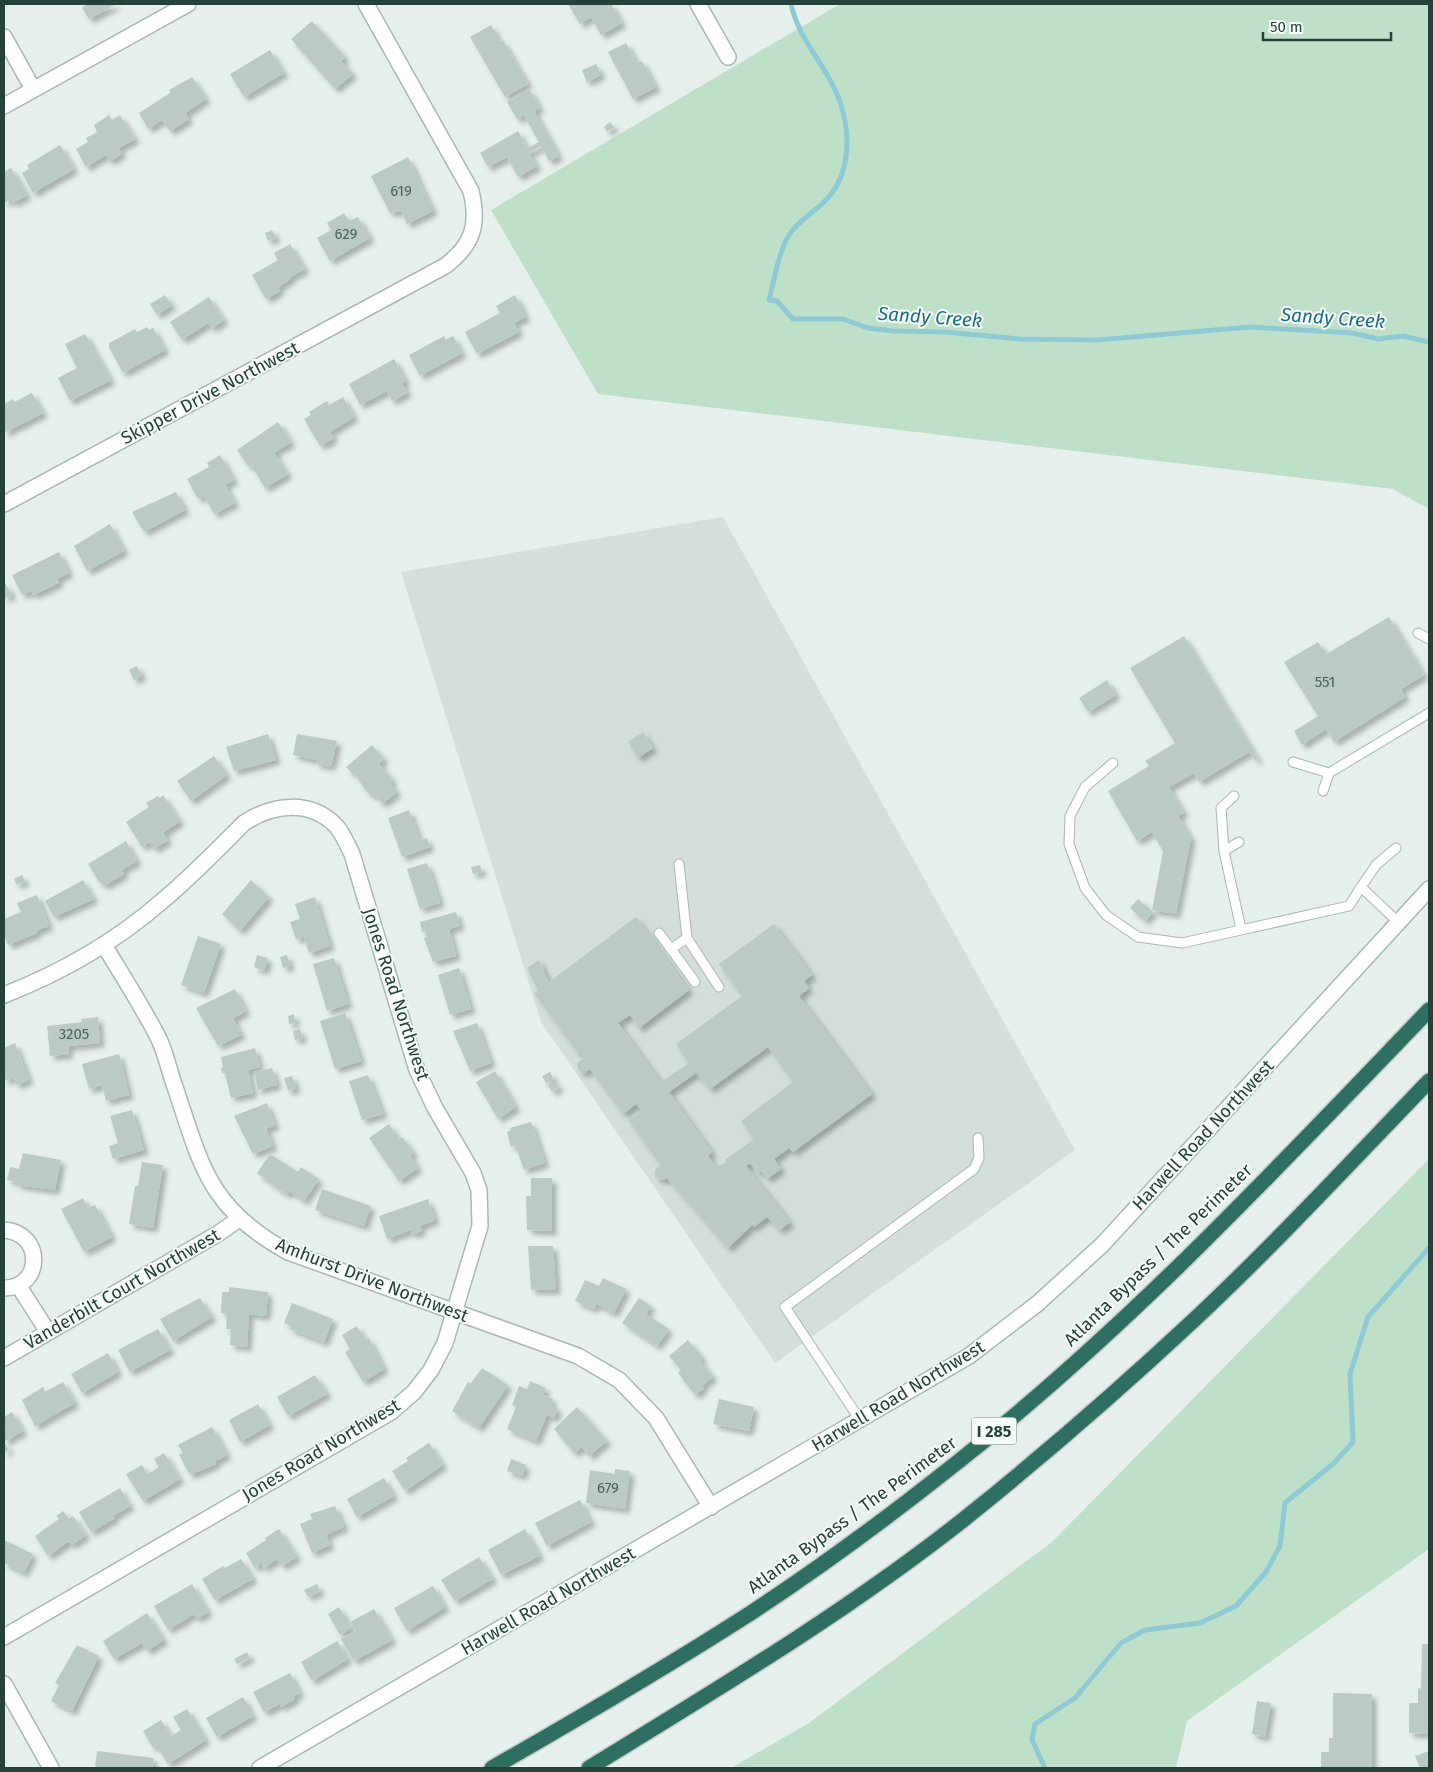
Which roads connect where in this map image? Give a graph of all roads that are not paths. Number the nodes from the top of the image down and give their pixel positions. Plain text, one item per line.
1 (188, 4) edge
2 (366, 4) edge
3 (698, 4) edge
4 (4, 37) edge
5 (728, 57) dead end
6 (33, 89) junction
7 (4, 106) edge
8 (4, 504) edge
9 (1418, 633) dead end
10 (1429, 639) edge
11 (1429, 713) edge
12 (1293, 762) dead end
13 (1114, 763) dead end
14 (1329, 773) junction
15 (1323, 791) dead end
16 (1234, 796) dead end
17 (1239, 842) dead end
18 (1396, 848) dead end
19 (1224, 851) junction
20 (679, 864) dead end
21 (1361, 887) junction
22 (1429, 889) edge
23 (1398, 922) junction
24 (1241, 929) junction
25 (659, 933) dead end
26 (687, 938) junction
27 (104, 945) junction
28 (671, 949) junction
29 (695, 982) dead end
30 (719, 987) dead end
31 (4, 995) edge
32 (1429, 1010) edge
33 (1429, 1081) edge
34 (978, 1138) dead end
35 (239, 1219) junction
36 (4, 1230) edge
37 (11, 1286) edge
38 (455, 1312) junction
39 (48, 1332) junction
40 (4, 1358) edge
41 (860, 1420) junction
42 (711, 1507) junction
43 (4, 1637) edge
44 (4, 1684) edge
45 (52, 1768) edge
46 (260, 1768) edge
47 (492, 1768) edge
48 (589, 1768) edge

1 - 6 street
2 - 8 street, Skipper Drive Northwest
3 - 5 street
4 - 6 street
6 - 7 street
9 - 10 lane
11 - 14 lane
12 - 14 lane
13 - 24 lane
14 - 15 lane
16 - 19 lane
17 - 19 lane
18 - 21 lane
19 - 24 lane
20 - 26 lane
21 - 23 lane
21 - 24 lane
22 - 23 street, Harwell Road Northwest
23 - 41 street, Harwell Road Northwest
25 - 28 lane
26 - 28 lane
26 - 30 lane
27 - 31 street, Jones Road Northwest
27 - 35 street, Amhurst Drive Northwest
27 - 38 street, Jones Road Northwest
28 - 29 lane
32 - 47 highway, Atlanta Bypass / The Perimeter / I 285
33 - 48 highway, I 285
34 - 41 lane
35 - 38 street, Amhurst Drive Northwest
35 - 39 street, Vanderbilt Court Northwest
36 - 37 street
37 - 39 street
38 - 42 street, Amhurst Drive Northwest
38 - 43 street, Jones Road Northwest
39 - 40 street, Vanderbilt Court Northwest
41 - 42 street, Harwell Road Northwest
42 - 46 street, Harwell Road Northwest
44 - 45 street

